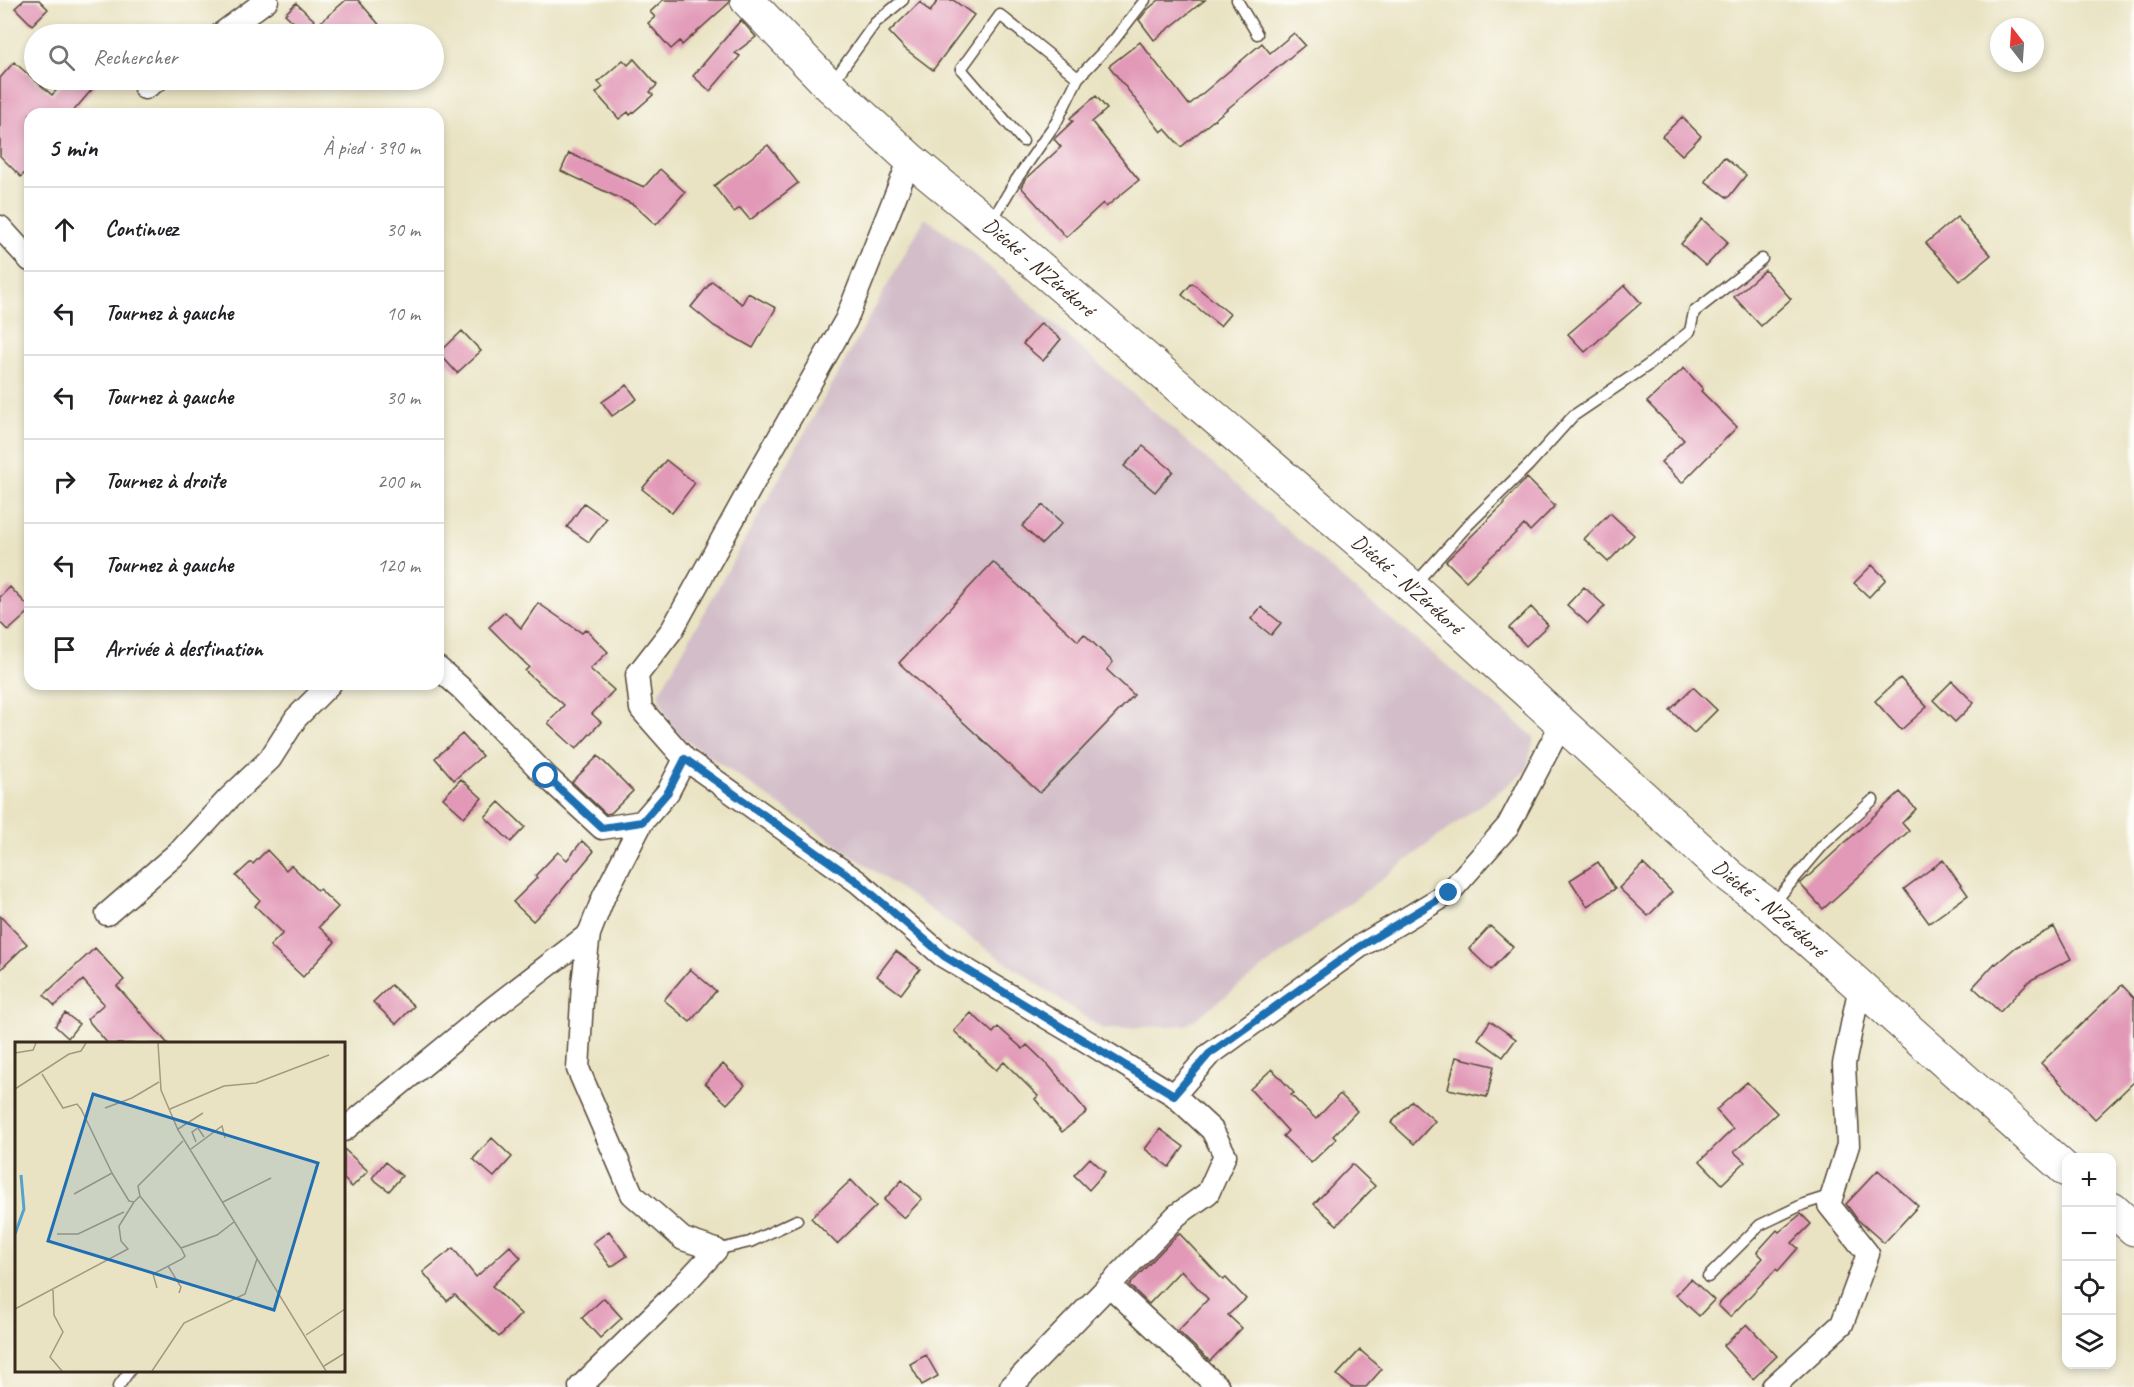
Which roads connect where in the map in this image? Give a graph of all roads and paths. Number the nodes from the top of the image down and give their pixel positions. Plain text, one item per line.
1 (267, 0) edge
2 (747, 0) edge
3 (903, 0) edge
4 (1145, 0) edge
5 (1237, 0) edge
6 (235, 24) edge
7 (1257, 34) dead end
8 (1078, 78) junction
9 (830, 86) junction
10 (1023, 141) dead end
11 (910, 159) junction
12 (989, 224) junction
13 (0, 227) edge
14 (24, 253) edge
15 (1762, 259) dead end
16 (1412, 587) junction
17 (444, 673) edge
18 (324, 690) edge
19 (1562, 723) junction
20 (685, 759) junction
21 (1873, 800) dead end
22 (642, 822) junction
23 (1771, 907) junction
24 (107, 914) dead end
25 (589, 934) junction
26 (1860, 986) junction
27 (1174, 1095) junction
28 (345, 1129) edge
29 (2062, 1166) edge
30 (1832, 1195) junction
31 (2116, 1213) edge
32 (796, 1220) dead end
33 (2134, 1229) edge
34 (716, 1250) junction
35 (1708, 1277) dead end
36 (1109, 1285) junction
37 (128, 1372) edge
38 (117, 1387) edge
39 (580, 1387) edge
40 (1011, 1387) edge
41 (1218, 1387) edge
42 (1773, 1387) edge

1 - 6 street
2 - 9 highway, Diécké - N'Zérékoré
3 - 9 lane
4 - 8 lane
5 - 7 lane
8 - 10 lane
8 - 12 lane
9 - 11 highway, Diécké - N'Zérékoré
11 - 12 highway, Diécké - N'Zérékoré
11 - 20 street
12 - 16 highway, Diécké - N'Zérékoré
13 - 14 street
15 - 16 lane
16 - 19 highway, Diécké - N'Zérékoré
17 - 22 street
18 - 24 street
19 - 23 highway, Diécké - N'Zérékoré
19 - 27 street
20 - 22 street
20 - 27 street
21 - 23 lane
22 - 25 street
23 - 26 highway, Diécké - N'Zérékoré
25 - 28 street
25 - 34 street
26 - 29 highway, Diécké - N'Zérékoré
26 - 30 street
27 - 36 street
30 - 35 lane
30 - 42 street
31 - 33 highway
32 - 34 lane
34 - 39 street
36 - 40 street
36 - 41 street
37 - 38 lane

